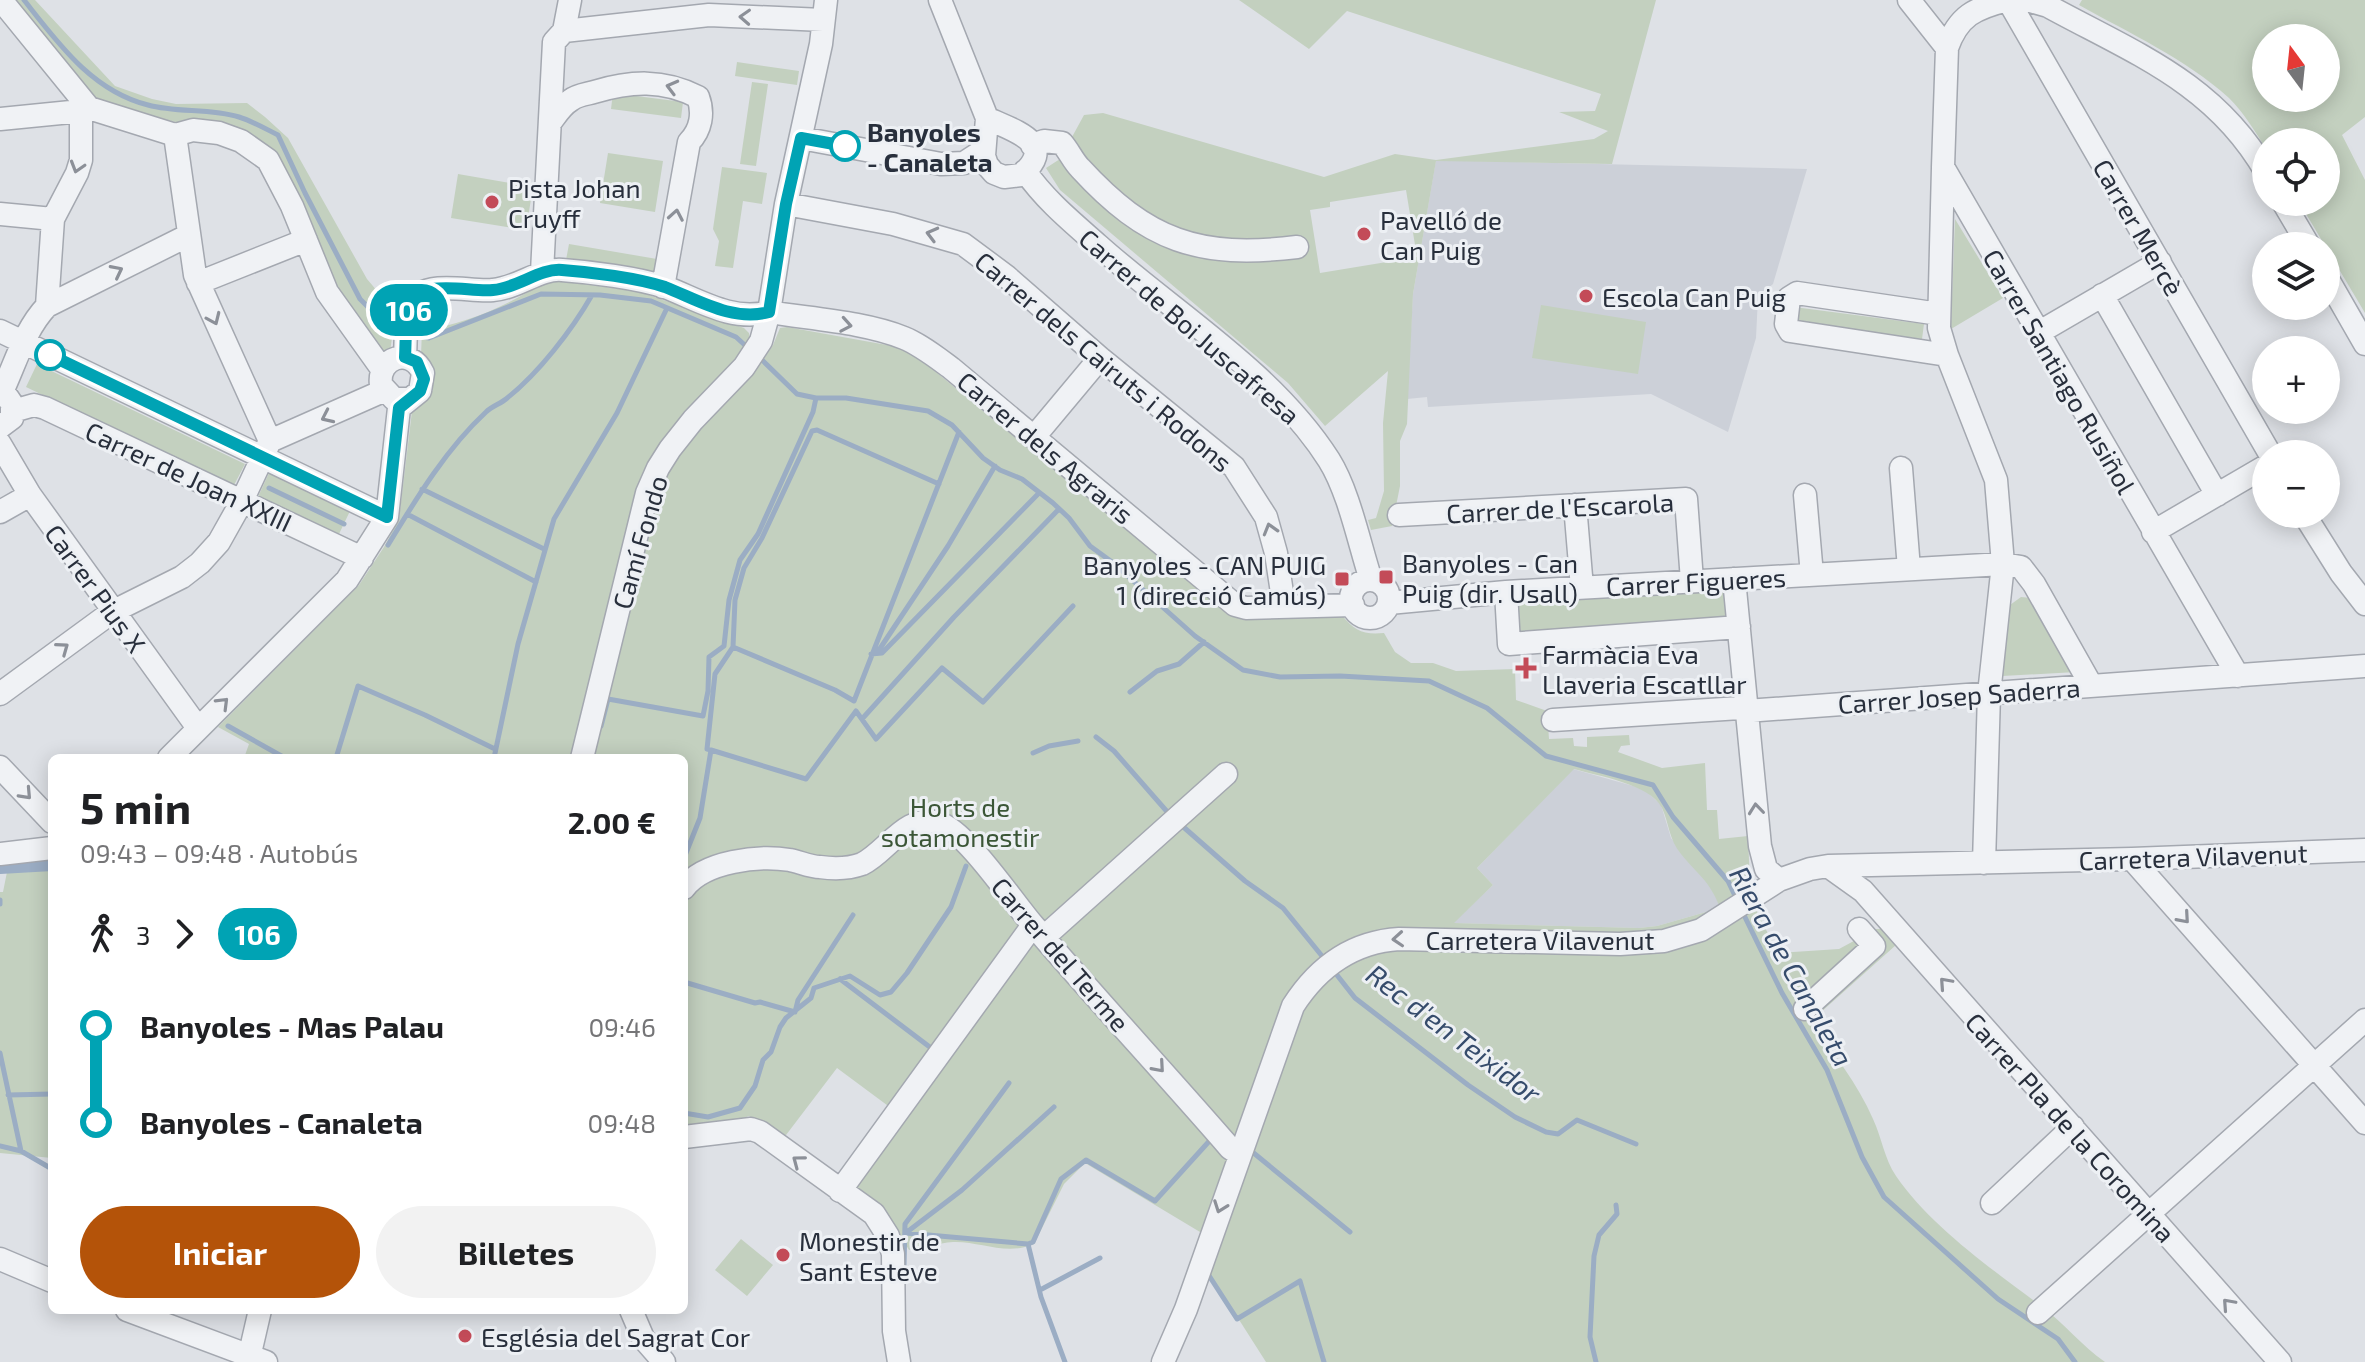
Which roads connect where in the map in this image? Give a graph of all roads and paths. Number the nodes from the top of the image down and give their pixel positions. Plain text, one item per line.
1 (1, 0) edge
2 (570, 0) edge
3 (940, 0) edge
4 (1909, 0) edge
5 (2008, 0) edge
6 (2027, 0) edge
7 (710, 8) edge
8 (661, 9) edge
9 (824, 10) edge
10 (564, 31) junction
11 (1947, 48) junction
12 (85, 109) junction
13 (0, 119) edge
14 (550, 123) junction
15 (997, 123) junction
16 (175, 135) junction
17 (801, 138) junction
18 (1032, 145) junction
19 (985, 146) junction
20 (2252, 150) edge
21 (1943, 167) junction
22 (1025, 171) junction
23 (786, 204) junction
24 (0, 214) edge
25 (53, 219) junction
26 (189, 235) junction
27 (306, 240) junction
28 (1297, 247) dead end
29 (2160, 262) junction
30 (542, 272) junction
31 (198, 283) junction
32 (663, 287) junction
33 (2102, 295) junction
34 (2340, 300) edge
35 (47, 306) junction
36 (769, 312) junction
37 (1939, 314) junction
38 (0, 331) edge
39 (2038, 333) junction
40 (24, 342) junction
41 (2365, 344) edge
42 (1947, 355) junction
43 (405, 357) junction
44 (1100, 358) junction
45 (394, 393) junction
46 (4, 406) edge
47 (1034, 437) junction
48 (2262, 440) edge
49 (0, 444) edge
50 (265, 449) junction
51 (1901, 468) dead end
52 (2252, 474) edge
53 (30, 495) junction
54 (1805, 495) dead end
55 (2217, 495) junction
56 (242, 501) junction
57 (1575, 505) junction
58 (0, 512) edge
59 (1399, 515) dead end
60 (387, 517) junction
61 (2001, 526) junction
62 (2313, 528) edge
63 (2153, 532) junction
64 (362, 558) junction
65 (2003, 564) junction
66 (1909, 569) junction
67 (1812, 575) junction
68 (1734, 579) junction
69 (1371, 580) junction
70 (1692, 581) junction
71 (1582, 588) junction
72 (2037, 590) junction
73 (1506, 592) junction
74 (2000, 600) junction
75 (1389, 603) junction
76 (2365, 604) edge
77 (1353, 605) junction
78 (1284, 606) junction
79 (112, 612) junction
80 (1739, 627) junction
81 (2365, 666) edge
82 (2238, 676) junction
83 (2091, 685) junction
84 (0, 694) edge
85 (1989, 694) junction
86 (1746, 711) junction
87 (1553, 720) dead end
88 (198, 728) junction
89 (173, 754) edge
90 (583, 754) edge
91 (0, 767) edge
92 (1226, 774) dead end
93 (48, 818) edge
94 (48, 825) edge
95 (48, 849) edge
96 (2365, 850) edge
97 (25, 852) junction
98 (0, 854) edge
99 (2132, 859) junction
100 (1984, 863) junction
101 (1874, 864) junction
102 (1828, 866) junction
103 (1779, 880) junction
104 (688, 884) edge
105 (1863, 891) junction
106 (1859, 929) dead end
107 (1039, 931) junction
108 (1805, 1009) dead end
109 (2365, 1020) edge
110 (2314, 1066) junction
111 (2365, 1123) edge
112 (2073, 1127) junction
113 (688, 1137) edge
114 (1239, 1154) junction
115 (840, 1191) junction
116 (1992, 1203) dead end
117 (2148, 1214) junction
118 (0, 1259) edge
119 (48, 1279) edge
120 (2038, 1313) dead end
121 (137, 1314) edge
122 (260, 1314) edge
123 (632, 1314) edge
124 (254, 1361) edge
125 (664, 1362) edge
126 (899, 1362) edge
127 (1163, 1362) edge
128 (2280, 1362) edge

1 - 12 street
2 - 10 street
3 - 15 street
4 - 11 street
5 - 11 street
5 - 29 street, Carrer Mercè
6 - 20 street
7 - 8 street
9 -> 7 street
8 - 10 street
9 - 17 street, Camí Fondo
10 - 14 street
11 - 21 street
12 - 13 street
12 - 16 street
12 -> 25 street
14 - 30 street
32 -> 14 street
15 - 18 street
15 - 19 street
16 - 26 street
16 - 27 street
17 - 19 street
17 - 23 street, Camí Fondo
18 - 22 street
18 - 28 street
19 - 22 street
21 - 37 street
21 - 39 street, Carrer Santiago Rusiñol
22 - 69 street, Carrer de Boi Juscafresa
23 - 36 street, Camí Fondo
44 -> 23 street, Carrer dels Cairuts i Rodons
24 - 25 street
25 - 35 street
26 - 31 street
35 -> 26 street
27 - 31 street
27 - 45 street
29 - 33 street
29 - 48 street, Carrer Mercè
30 - 32 street, Carrer dels Agraris
30 - 43 street
31 -> 50 street
32 - 36 street, Carrer dels Agraris
33 - 39 street
33 - 55 street
34 - 41 street
35 - 40 street
36 -> 47 street, Carrer dels Agraris
36 - 90 street, Camí Fondo
37 - 42 street
37 - 42 street
38 - 40 street, Carrer de Joan XXIII
39 - 63 street, Carrer Santiago Rusiñol
40 - 46 street
40 - 50 street, Carrer de Joan XXIII
42 - 61 street
43 - 45 street
43 - 45 street
44 - 47 street
78 -> 44 street, Carrer dels Cairuts i Rodons
45 -> 50 street
45 - 60 street
46 - 56 street, Carrer de Joan XXIII
47 - 78 street, Carrer dels Agraris
49 - 53 street, Carrer Pius X
50 - 56 street
50 - 60 street, Carrer de Joan XXIII
51 - 66 street
52 - 55 street
53 - 58 street
53 - 79 street, Carrer Pius X
54 - 67 street
55 - 63 street
56 - 64 street, Carrer de Joan XXIII
56 - 79 street
57 - 59 street, Carrer de l'Escarola
57 - 70 street, Carrer de l'Escarola
57 - 71 street
60 - 64 street
61 - 65 street
61 - 72 street
62 - 76 street
63 - 82 street, Carrer Santiago Rusiñol
88 -> 64 street
65 - 66 street, Carrer Figueres
65 - 72 street
65 - 74 street
66 - 67 street, Carrer Figueres
67 - 68 street, Carrer Figueres
68 - 70 street, Carrer Figueres
68 - 80 street
69 - 75 street
69 - 77 street
70 - 71 street, Carrer Figueres
71 - 73 street, Carrer Figueres
72 - 74 street
72 - 83 street
73 - 75 street, Carrer Figueres
73 - 80 street
74 - 85 street
75 - 77 street
77 - 78 street, Carrer dels Agraris
84 -> 79 street
79 - 88 street, Carrer Pius X
80 - 86 street
81 - 82 street, Carrer Josep Saderra
82 - 83 street, Carrer Josep Saderra
83 - 85 street, Carrer Josep Saderra
85 - 86 street, Carrer Josep Saderra
85 - 100 street
86 - 87 street, Carrer Josep Saderra
103 -> 86 street
88 - 89 street
91 -> 93 street
92 - 107 street
94 - 97 street
95 - 97 street
96 - 99 street, Carretera Vilavenut
97 - 98 street
99 - 100 street, Carretera Vilavenut
99 -> 110 street
100 - 101 street, Carretera Vilavenut
101 - 102 street, Carretera Vilavenut
101 - 105 street
102 - 103 street, Carretera Vilavenut
102 - 105 street, Carrer Pla de la Coromina
103 -> 114 street, Carretera Vilavenut
104 - 107 street, Carrer del Terme
112 -> 105 street, Carrer Pla de la Coromina
106 - 108 street
107 -> 114 street, Carrer del Terme
107 - 115 street
109 - 110 street
110 - 111 street
110 - 117 street
112 - 116 street
112 - 117 street, Carrer Pla de la Coromina
115 -> 113 street
114 -> 127 street, Carretera Vilavenut
115 - 126 street
117 - 120 street
128 -> 117 street, Carrer Pla de la Coromina
118 - 119 street
121 - 124 street
122 - 124 street
123 - 125 street

